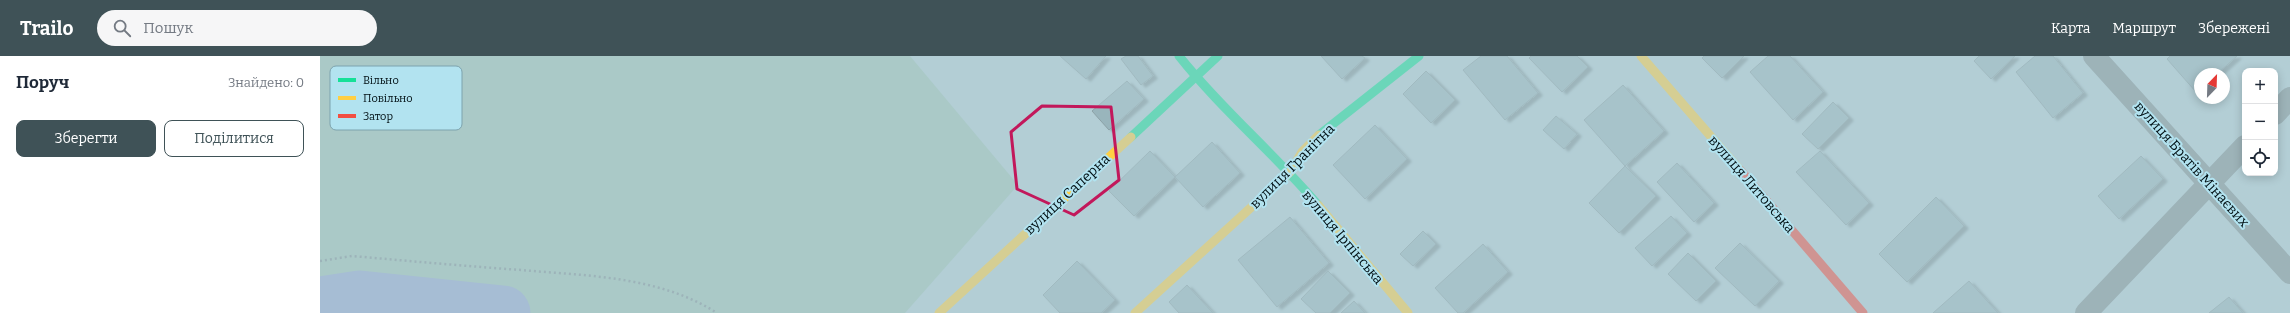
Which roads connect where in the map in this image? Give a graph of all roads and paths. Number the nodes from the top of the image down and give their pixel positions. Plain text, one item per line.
1 (1179, 56) edge
2 (1218, 56) edge
3 (1418, 56) edge
4 (1641, 56) edge
5 (2094, 56) edge
6 (1195, 76) junction
7 (2290, 98) edge
8 (2278, 111) edge
9 (2242, 149) edge
10 (1290, 172) junction
11 (2210, 184) junction
12 (320, 261) edge
13 (2290, 273) edge
14 (717, 313) edge
15 (939, 313) edge
16 (1134, 313) edge
17 (1408, 313) edge
18 (1863, 313) edge
19 (2086, 313) edge

1 - 6 street, вулиця Ірпінська
2 - 6 street, вулиця Саперна
3 - 10 street, вулиця Гранітна
4 - 18 street, вулиця Литовська
5 - 11 street, вулиця Братів Мінаєвих
6 - 10 street, вулиця Ірпінська
6 - 15 street, вулиця Саперна
7 - 8 street
9 - 11 street
10 - 16 street, вулиця Гранітна
10 - 17 street, вулиця Ірпінська
11 - 13 street, вулиця Братів Мінаєвих
11 - 19 street
12 - 14 path

